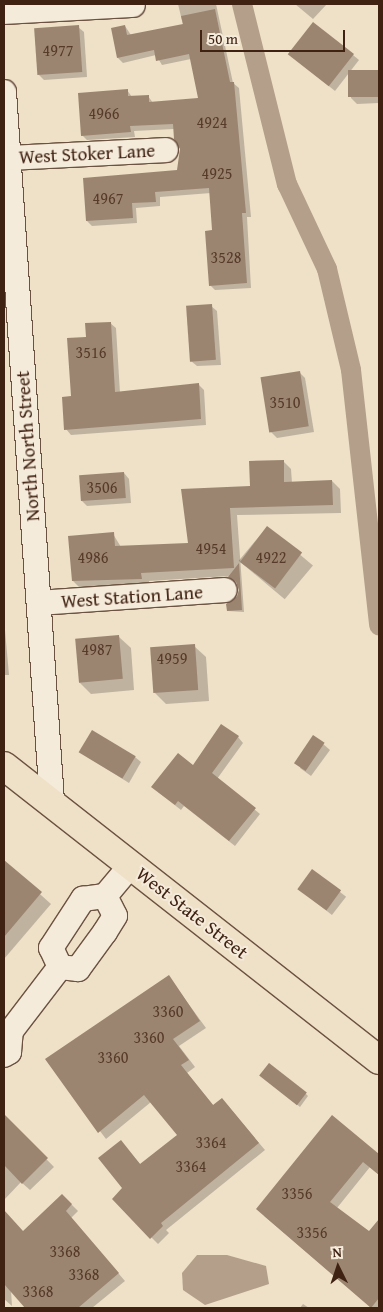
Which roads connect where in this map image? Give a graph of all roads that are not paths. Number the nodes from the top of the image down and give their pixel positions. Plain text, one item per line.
1 (133, 5) edge
2 (4, 12) edge
3 (4, 92) edge
4 (5, 133) edge
5 (166, 150) dead end
6 (8, 158) junction
7 (225, 590) dead end
8 (39, 603) junction
9 (4, 766) edge
10 (52, 801) junction
11 (131, 865) junction
12 (105, 896) junction
13 (60, 967) junction
14 (7, 1030) edge
15 (4, 1056) edge
16 (379, 1060) edge

1 - 2 street
3 - 4 street, North North Street
4 - 6 street, North North Street
5 - 6 street, West Stoker Lane
6 - 8 street, North North Street
7 - 8 street, West Station Lane
8 - 10 street, North North Street
9 - 10 main road, West State Street
10 - 11 main road, West State Street
11 - 12 street
11 - 16 main road, West State Street
12 - 13 street
12 - 13 street
13 - 14 street
14 - 15 street

